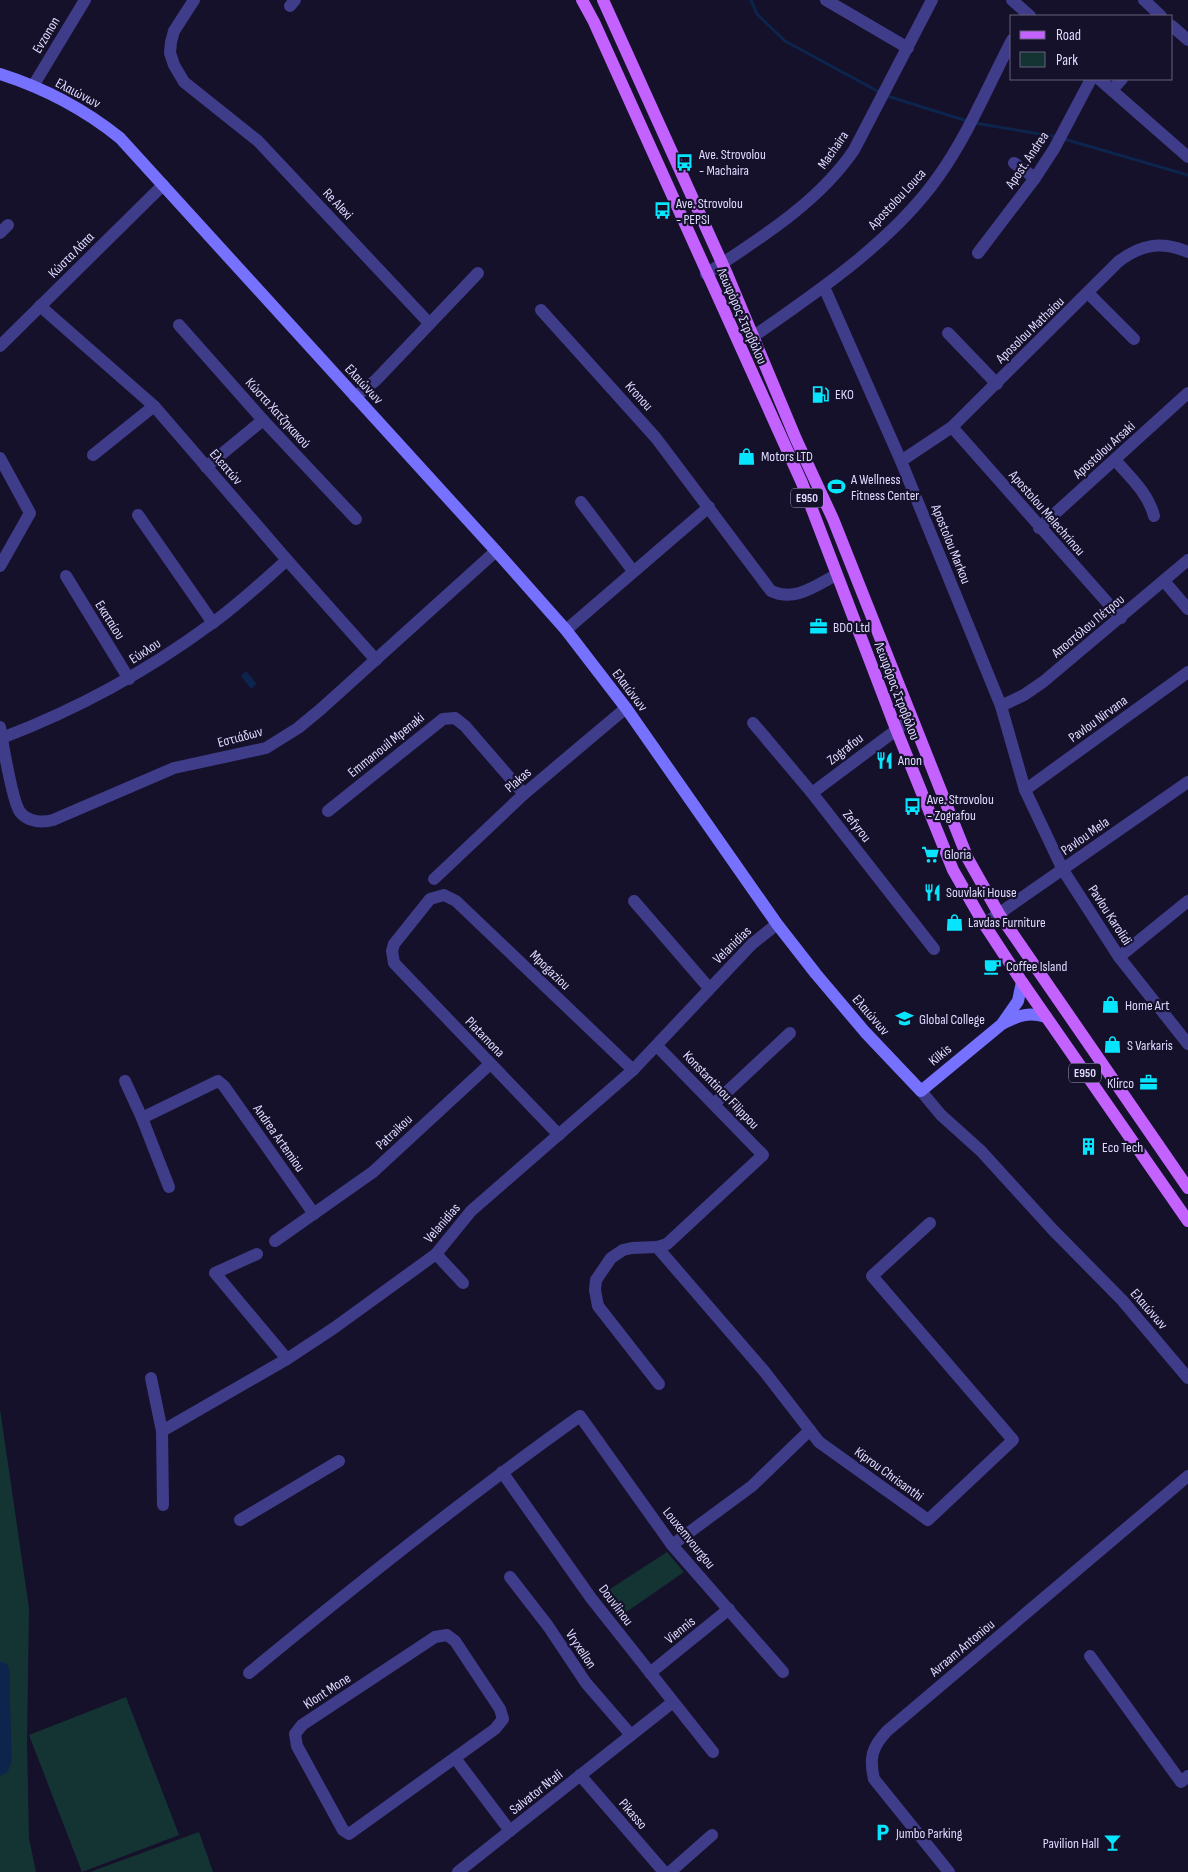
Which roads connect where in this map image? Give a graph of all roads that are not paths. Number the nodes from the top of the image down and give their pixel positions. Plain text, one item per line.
1 (85, 0) edge
2 (194, 0) edge
3 (582, 0) edge
4 (603, 0) edge
5 (826, 0) edge
6 (932, 0) edge
7 (1012, 0) edge
8 (1144, 0) edge
9 (1027, 15) edge
10 (1160, 15) edge
11 (1173, 27) edge
12 (1188, 40) edge
13 (1010, 44) edge
14 (908, 48) junction
15 (0, 74) edge
16 (1091, 80) edge
17 (1100, 80) edge
18 (1121, 80) edge
19 (33, 86) junction
20 (1112, 90) junction
21 (1188, 157) edge
22 (1014, 164) dead end
23 (1035, 178) junction
24 (163, 185) junction
25 (1188, 252) edge
26 (978, 253) dead end
27 (722, 263) junction
28 (478, 273) dead end
29 (706, 274) junction
30 (824, 287) junction
31 (1089, 294) junction
32 (40, 306) junction
33 (541, 310) dead end
34 (429, 323) junction
35 (179, 325) dead end
36 (948, 334) dead end
37 (754, 336) junction
38 (1134, 339) dead end
39 (0, 346) edge
40 (997, 384) junction
41 (1188, 394) edge
42 (355, 397) junction
43 (154, 406) junction
44 (263, 420) junction
45 (952, 427) junction
46 (93, 455) dead end
47 (0, 458) edge
48 (1115, 460) junction
49 (901, 461) junction
50 (206, 467) junction
51 (582, 502) dead end
52 (709, 507) junction
53 (138, 515) dead end
54 (1154, 516) dead end
55 (356, 519) dead end
56 (1039, 528) junction
57 (496, 550) junction
58 (287, 560) junction
59 (1188, 560) edge
60 (0, 566) edge
61 (633, 571) junction
62 (836, 575) junction
63 (66, 576) dead end
64 (1164, 581) junction
65 (1188, 609) edge
66 (1121, 618) junction
67 (213, 623) junction
68 (566, 630) junction
69 (376, 660) junction
70 (1188, 672) edge
71 (129, 679) junction
72 (1001, 706) junction
73 (626, 708) junction
74 (911, 718) junction
75 (753, 723) dead end
76 (896, 729) junction
77 (1, 732) edge
78 (1188, 782) edge
79 (1025, 790) junction
80 (812, 793) junction
81 (524, 794) junction
82 (328, 811) dead end
83 (1063, 870) junction
84 (434, 879) dead end
85 (444, 895) joint
86 (634, 901) dead end
87 (1188, 901) edge
88 (999, 914) junction
89 (777, 924) junction
90 (984, 924) junction
91 (934, 949) dead end
92 (1119, 957) junction
93 (1022, 982) junction
94 (709, 988) junction
95 (1046, 1017) junction
96 (1002, 1024) junction
97 (790, 1033) dead end
98 (1188, 1044) edge
99 (657, 1046) junction
100 (490, 1064) junction
101 (633, 1070) junction
102 (125, 1081) dead end
103 (921, 1091) junction
104 (714, 1104) junction
105 (142, 1118) junction
106 (559, 1136) junction
107 (169, 1187) dead end
108 (1188, 1188) edge
109 (314, 1214) junction
110 (1188, 1221) edge
111 (930, 1223) dead end
112 (275, 1241) dead end
113 (657, 1247) junction
114 (256, 1254) dead end
115 (436, 1254) junction
116 (463, 1284) dead end
117 (287, 1359) junction
118 (150, 1378) dead end
119 (1188, 1378) edge
120 (659, 1384) dead end
121 (810, 1430) junction
122 (162, 1431) junction
123 (339, 1461) dead end
124 (502, 1472) junction
125 (1188, 1476) edge
126 (163, 1505) dead end
127 (240, 1520) dead end
128 (672, 1545) junction
129 (510, 1577) dead end
130 (729, 1609) junction
131 (1090, 1656) dead end
132 (783, 1672) dead end
133 (249, 1673) dead end
134 (650, 1673) junction
135 (673, 1702) junction
136 (631, 1735) junction
137 (714, 1752) dead end
138 (455, 1758) junction
139 (580, 1775) junction
140 (1188, 1776) edge
141 (510, 1831) junction
142 (712, 1836) dead end
143 (464, 1870) edge
144 (664, 1872) edge
145 (670, 1872) edge
146 (949, 1872) edge

1 - 19 street, Evzonon
2 - 34 street, Re Alexi
3 - 29 main road, Λεωφόρος Στροβόλου / E950
4 - 27 main road, Λεωφόρος Στροβόλου / E950
5 - 14 street
6 - 14 street, Machaira
7 - 9 street
8 - 10 street
11 - 12 street
13 - 30 street, Apostolou Louca
14 - 27 street, Machaira
15 - 19 main road, Ελαιώνων
16 - 23 street, Apost. Andrea
17 - 20 street
18 - 20 street
19 - 24 main road, Ελαιώνων
20 - 21 street
22 - 23 street
23 - 26 street, Apost. Andrea
24 - 32 street, Κώστα Λάπα
24 - 42 main road, Ελαιώνων
25 - 31 street, Aposolou Mathaiou
27 - 29 street, Machaira
27 - 37 main road, Λεωφόρος Στροβόλου / E950
28 - 34 street
29 - 62 main road, Λεωφόρος Στροβόλου / E950
30 - 37 street, Apostolou Louca
30 - 49 street, Apostolou Markou
31 - 38 street
31 - 40 street, Aposolou Mathaiou
32 - 39 street, Κώστα Λάπα
32 - 43 street, Ελεατών
33 - 52 street, Kronou
34 - 42 street
35 - 44 street, Κώστα Χατζηκακού
36 - 40 street
37 - 74 main road, Λεωφόρος Στροβόλου / E950
40 - 45 street, Aposolou Mathaiou
41 - 48 street, Apostolou Arsaki
42 - 57 main road, Ελαιώνων
43 - 46 street
43 - 50 street, Ελεατών
44 - 50 street
44 - 55 street, Κώστα Χατζηκακού
45 - 49 street, Aposolou Mathaiou
45 - 56 street, Apostolou Melechrinou
47 - 60 street
48 - 54 street
48 - 56 street, Apostolou Arsaki
49 - 72 street, Apostolou Markou
50 - 58 street, Ελεατών
51 - 61 street
52 - 61 street
52 - 62 street, Kronou
53 - 67 street
56 - 66 street, Apostolou Melechrinou
57 - 68 main road, Ελαιώνων
57 - 69 street, Εστιάδων
58 - 67 street, Εύκλου
58 - 69 street, Ελεατών
59 - 64 street, Αποστόλου Πέτρου
61 - 68 street
62 - 76 main road, Λεωφόρος Στροβόλου / E950
63 - 71 street, Εκαταίου
64 - 65 street
64 - 66 street, Αποστόλου Πέτρου
66 - 72 street, Αποστόλου Πέτρου
67 - 71 street, Εύκλου
68 - 73 main road, Ελαιώνων
69 - 77 street, Εστιάδων
70 - 79 street, Pavlou Nirvana
71 - 77 street, Εύκλου
72 - 79 street, Apostolou Markou
73 - 81 street, Plakas
73 - 89 main road, Ελαιώνων
74 - 76 street, Zografou
74 - 88 main road, Λεωφόρος Στροβόλου / E950
75 - 80 street, Zefyrou
76 - 80 street, Zografou
76 - 90 main road, Λεωφόρος Στροβόλου / E950
78 - 83 street, Pavlou Mela
79 - 83 street, Pavlou Karolidi
80 - 91 street, Zefyrou
81 - 82 street, Emmanouil Mpenaki
81 - 84 street, Plakas
83 - 88 street, Pavlou Mela
83 - 92 street, Pavlou Karolidi
85 - 100 street, Platamona
85 - 101 street, Mpogaziou
86 - 94 street
87 - 92 street
88 - 90 street, Pavlou Mela
88 - 108 main road, Λεωφόρος Στροβόλου / E950
89 - 94 street, Velanidias
89 - 103 main road, Ελαιώνων
90 - 93 main road, Λεωφόρος Στροβόλου / E950
92 - 98 street, Pavlou Karolidi
93 - 95 main road, Λεωφόρος Στροβόλου / E950
93 - 96 main road, Kilkis
94 - 99 street, Velanidias
95 - 96 main road, Kilkis
95 - 110 main road, Λεωφόρος Στροβόλου / E950
96 - 103 main road, Kilkis
97 - 104 street
99 - 101 street, Velanidias
99 - 104 street, Konstantinou Filippou
100 - 106 street, Platamona
100 - 109 street, Patraikou
101 - 106 street, Velanidias
102 - 105 street
103 - 119 street, Ελαιώνων
104 - 113 street, Konstantinou Filippou
105 - 107 street
105 - 109 street, Andrea Artemiou
106 - 115 street, Velanidias
109 - 112 street, Patraikou
111 - 121 street, Kiprou Chrisanthi
113 - 120 street
113 - 121 street, Kiprou Chrisanthi
114 - 117 street
115 - 116 street
115 - 117 street, Velanidias
117 - 122 street, Velanidias
118 - 122 street
121 - 128 street
122 - 126 street
123 - 127 street
124 - 128 street, Louxemvourgou
124 - 133 street
124 - 134 street, Douvlinou
125 - 146 street, Avraam Antoniou
128 - 130 street, Louxemvourgou
129 - 136 street, Vryxellon
130 - 132 street, Louxemvourgou
130 - 134 street, Viennis
131 - 140 street
134 - 135 street, Douvlinou
135 - 136 street, Salvator Ntali
135 - 137 street, Douvlinou
136 - 139 street, Salvator Ntali
138 - 138 street, Klont Mone
138 - 141 street
139 - 141 street, Salvator Ntali
139 - 144 street, Pikasso
141 - 143 street, Salvator Ntali
142 - 145 street

